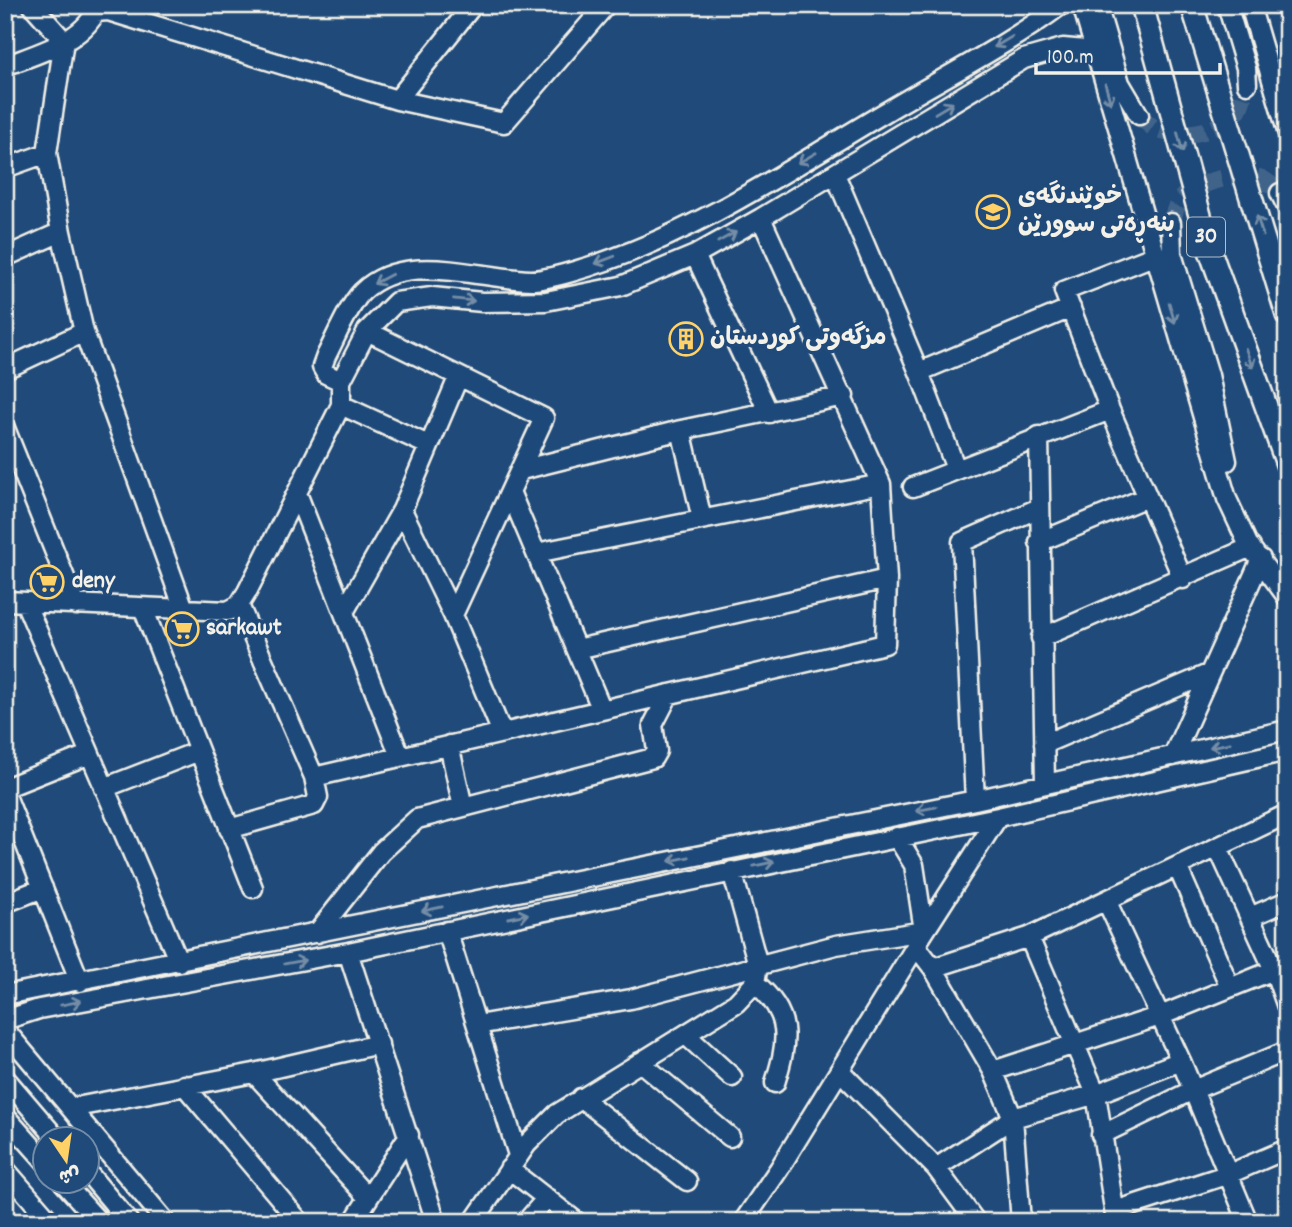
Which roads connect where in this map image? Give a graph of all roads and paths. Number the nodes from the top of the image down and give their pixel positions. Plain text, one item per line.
1 (32, 5) edge
2 (606, 5) edge
3 (1061, 5) edge
4 (1082, 5) edge
5 (1097, 5) edge
6 (1142, 5) edge
7 (1192, 5) edge
8 (1227, 5) edge
9 (1250, 5) edge
10 (465, 7) edge
11 (97, 8) edge
12 (64, 41) junction
13 (1096, 51) junction
14 (5, 66) edge
15 (1247, 84) tunnel mouth
16 (397, 100) junction
17 (904, 100) junction
18 (1139, 115) tunnel mouth
19 (917, 124) junction
20 (1287, 131) edge
21 (47, 153) junction
22 (5, 168) edge
23 (835, 174) junction
24 (761, 218) junction
25 (1171, 223) tunnel mouth
26 (61, 232) junction
27 (695, 255) junction
28 (1156, 255) junction
29 (5, 257) edge
30 (517, 279) junction
31 (518, 302) junction
32 (1071, 308) junction
33 (1287, 315) edge
34 (367, 331) junction
35 (84, 332) junction
36 (5, 369) edge
37 (919, 372) junction
38 (458, 378) junction
39 (341, 381) junction
40 (844, 396) junction
41 (341, 405) junction
42 (1110, 410) junction
43 (769, 413) junction
44 (5, 428) edge
45 (681, 430) junction
46 (1039, 436) junction
47 (428, 446) junction
48 (1287, 464) edge
49 (13, 469) edge
50 (521, 470) junction
51 (956, 470) junction
52 (881, 484) junction
53 (913, 487) dead end
54 (297, 493) junction
55 (511, 494) junction
56 (1147, 497) junction
57 (1039, 508) junction
58 (402, 510) junction
59 (702, 519) junction
60 (1240, 527) junction
61 (1039, 542) junction
62 (536, 553) junction
63 (1256, 553) junction
64 (887, 579) junction
65 (1183, 579) junction
66 (1287, 597) edge
67 (5, 601) edge
68 (25, 602) junction
69 (76, 605) junction
70 (239, 605) junction
71 (143, 608) junction
72 (184, 609) junction
73 (344, 612) junction
74 (453, 615) junction
75 (1041, 638) junction
76 (577, 649) junction
77 (1208, 674) junction
78 (669, 694) junction
79 (602, 710) junction
80 (1287, 730) edge
81 (502, 733) junction
82 (1044, 744) junction
83 (449, 745) junction
84 (199, 751) junction
85 (1287, 751) edge
86 (90, 754) junction
87 (400, 756) junction
88 (1172, 756) junction
89 (314, 777) junction
90 (1045, 784) junction
91 (104, 788) junction
92 (5, 791) edge
93 (975, 800) junction
94 (463, 807) junction
95 (1287, 814) edge
96 (998, 817) junction
97 (229, 829) junction
98 (897, 836) junction
99 (1218, 848) junction
100 (1178, 868) junction
101 (732, 871) junction
102 (564, 883) junction
103 (43, 888) junction
104 (253, 888) dead end
105 (1287, 901) edge
106 (1107, 902) junction
107 (5, 903) edge
108 (570, 904) junction
109 (1250, 917) junction
110 (447, 931) junction
111 (317, 933) junction
112 (1029, 937) junction
113 (920, 939) junction
114 (348, 952) junction
115 (179, 962) junction
116 (758, 965) junction
117 (933, 968) junction
118 (131, 971) junction
119 (1280, 978) edge
120 (80, 982) junction
121 (755, 983) junction
122 (1230, 987) junction
123 (136, 990) junction
124 (5, 995) edge
125 (1287, 1007) edge
126 (1160, 1016) junction
127 (5, 1020) edge
128 (477, 1025) junction
129 (5, 1030) edge
130 (686, 1035) junction
131 (379, 1044) junction
132 (1075, 1045) junction
133 (1287, 1051) edge
134 (1181, 1061) junction
135 (640, 1062) junction
136 (840, 1071) junction
137 (993, 1071) junction
138 (254, 1073) junction
139 (732, 1077) dead end
140 (5, 1078) edge
141 (775, 1083) dead end
142 (184, 1085) junction
143 (1194, 1090) junction
144 (1096, 1094) junction
145 (581, 1098) junction
146 (71, 1108) junction
147 (5, 1116) edge
148 (1013, 1118) junction
149 (47, 1126) edge
150 (409, 1135) junction
151 (1101, 1135) junction
152 (730, 1137) dead end
153 (32, 1146) edge
154 (1287, 1149) edge
155 (514, 1162) junction
156 (936, 1168) junction
157 (5, 1169) edge
158 (1230, 1174) junction
159 (687, 1181) dead end
160 (102, 1190) edge
161 (76, 1196) edge
162 (368, 1198) junction
163 (547, 1198) junction
164 (1116, 1217) edge
165 (972, 1220) edge
166 (51, 1222) edge
167 (99, 1222) edge
168 (129, 1222) edge
169 (166, 1222) edge
170 (300, 1222) edge
171 (353, 1222) edge
172 (436, 1222) edge
173 (474, 1222) edge
174 (526, 1222) edge
175 (577, 1222) edge
176 (743, 1222) edge
177 (1021, 1222) edge
178 (1248, 1222) edge

1 - 12 street
2 - 16 street
3 -> 17 street
4 - 13 street
5 - 18 street
6 -> 48 main road, 30
33 -> 7 main road, 30
8 - 15 street
9 - 20 street
10 - 16 street
11 - 12 street
11 - 16 street
12 - 14 street
12 - 21 street
19 -> 13 street
13 -> 28 street
17 - 19 street
17 -> 30 street
19 - 23 street
21 - 22 street
21 - 26 street
23 - 24 street
23 - 37 street
27 -> 24 street
24 - 40 street
25 - 60 street
26 - 29 street
26 - 35 street
27 - 31 street
27 - 43 street
28 - 32 street
28 -> 60 street
30 - 31 street
30 -> 39 street
34 -> 31 street
32 - 37 street
32 - 42 street
34 - 38 street
34 - 39 street
35 - 36 street
35 - 72 street
37 - 51 street
38 - 47 street
38 - 50 street
39 - 41 street
40 - 43 street
40 - 52 street
41 - 47 street
41 - 54 street
42 - 46 street
42 - 56 street
43 - 45 street
44 - 49 street
45 - 50 street
45 - 59 street
46 - 51 street
46 - 57 street
47 - 58 street
49 - 69 street
50 - 55 street
51 - 53 street
52 - 59 street
52 - 64 street
54 - 70 street
54 - 73 street
55 - 62 street
55 - 74 street
56 - 61 street
56 - 65 street
57 - 61 street
57 - 93 street
58 - 73 street
58 - 74 street
59 - 62 street
60 - 63 street
61 - 75 street
62 - 76 street
63 - 65 street
63 - 66 street
63 - 77 street
64 - 76 street
64 - 78 street
65 - 75 street
67 - 68 street
68 - 69 street
68 - 86 street
69 - 71 street
70 - 72 street
70 - 89 street
71 - 72 street
71 - 84 street
73 - 87 street
74 - 81 street
75 - 82 street
76 - 79 street
77 - 82 street
77 - 88 street
78 - 79 street
78 - 94 street
79 - 81 street
80 -> 88 street
81 - 83 street
82 - 90 street
83 - 87 street
83 - 94 street
84 - 91 street
84 - 97 street
85 - 96 street
86 - 91 street
86 - 92 street
87 - 89 street
88 - 90 street
89 - 97 street
90 - 93 street
91 - 115 street
92 - 103 street
93 -> 102 street
94 - 111 street
95 - 99 street
96 - 98 street
96 - 113 street
97 - 104 street
101 -> 98 street
98 - 113 street
99 - 100 street
99 - 109 street
100 - 106 street
100 - 122 street
101 - 108 street
101 - 116 street
102 - 108 street
102 -> 111 street
103 - 107 street
103 - 120 street
105 - 109 street
106 - 112 street
106 - 126 street
110 -> 108 street
109 - 119 street
110 - 114 street
110 - 128 street
111 - 115 street
112 - 117 street
112 - 132 street
113 - 116 street
113 - 117 street
113 - 136 street
123 -> 114 street
114 - 131 street
115 - 118 street
116 - 121 street
116 - 128 street
117 - 137 street
118 - 120 street
118 - 123 street
119 - 122 street
119 - 125 street
120 - 124 street
121 - 130 street
121 - 141 street
122 - 126 street
127 -> 123 street
126 - 132 street
126 - 134 street
128 - 155 street
129 - 146 street
130 - 135 street
130 - 139 street
131 - 138 street
131 - 150 street
132 - 137 street
132 - 144 street
133 - 143 street
134 - 143 street
134 - 144 street
135 - 145 street
135 - 152 street
136 - 156 street
136 - 176 street
137 - 148 street
138 - 142 street
138 - 162 street
140 - 149 street
142 - 146 street
142 - 170 street
143 - 151 street
143 - 158 street
144 - 148 street
144 - 151 street
145 - 155 street
145 - 159 street
146 - 169 street
147 - 153 street
148 - 156 street
148 - 177 street
150 - 162 street
150 - 172 street
151 - 164 street
154 - 158 street
155 - 163 street
155 - 173 street
156 - 165 street
157 - 166 street
158 - 164 street
158 - 178 street
160 - 168 street
161 - 167 street
162 - 171 street
163 - 174 street
163 - 175 street

